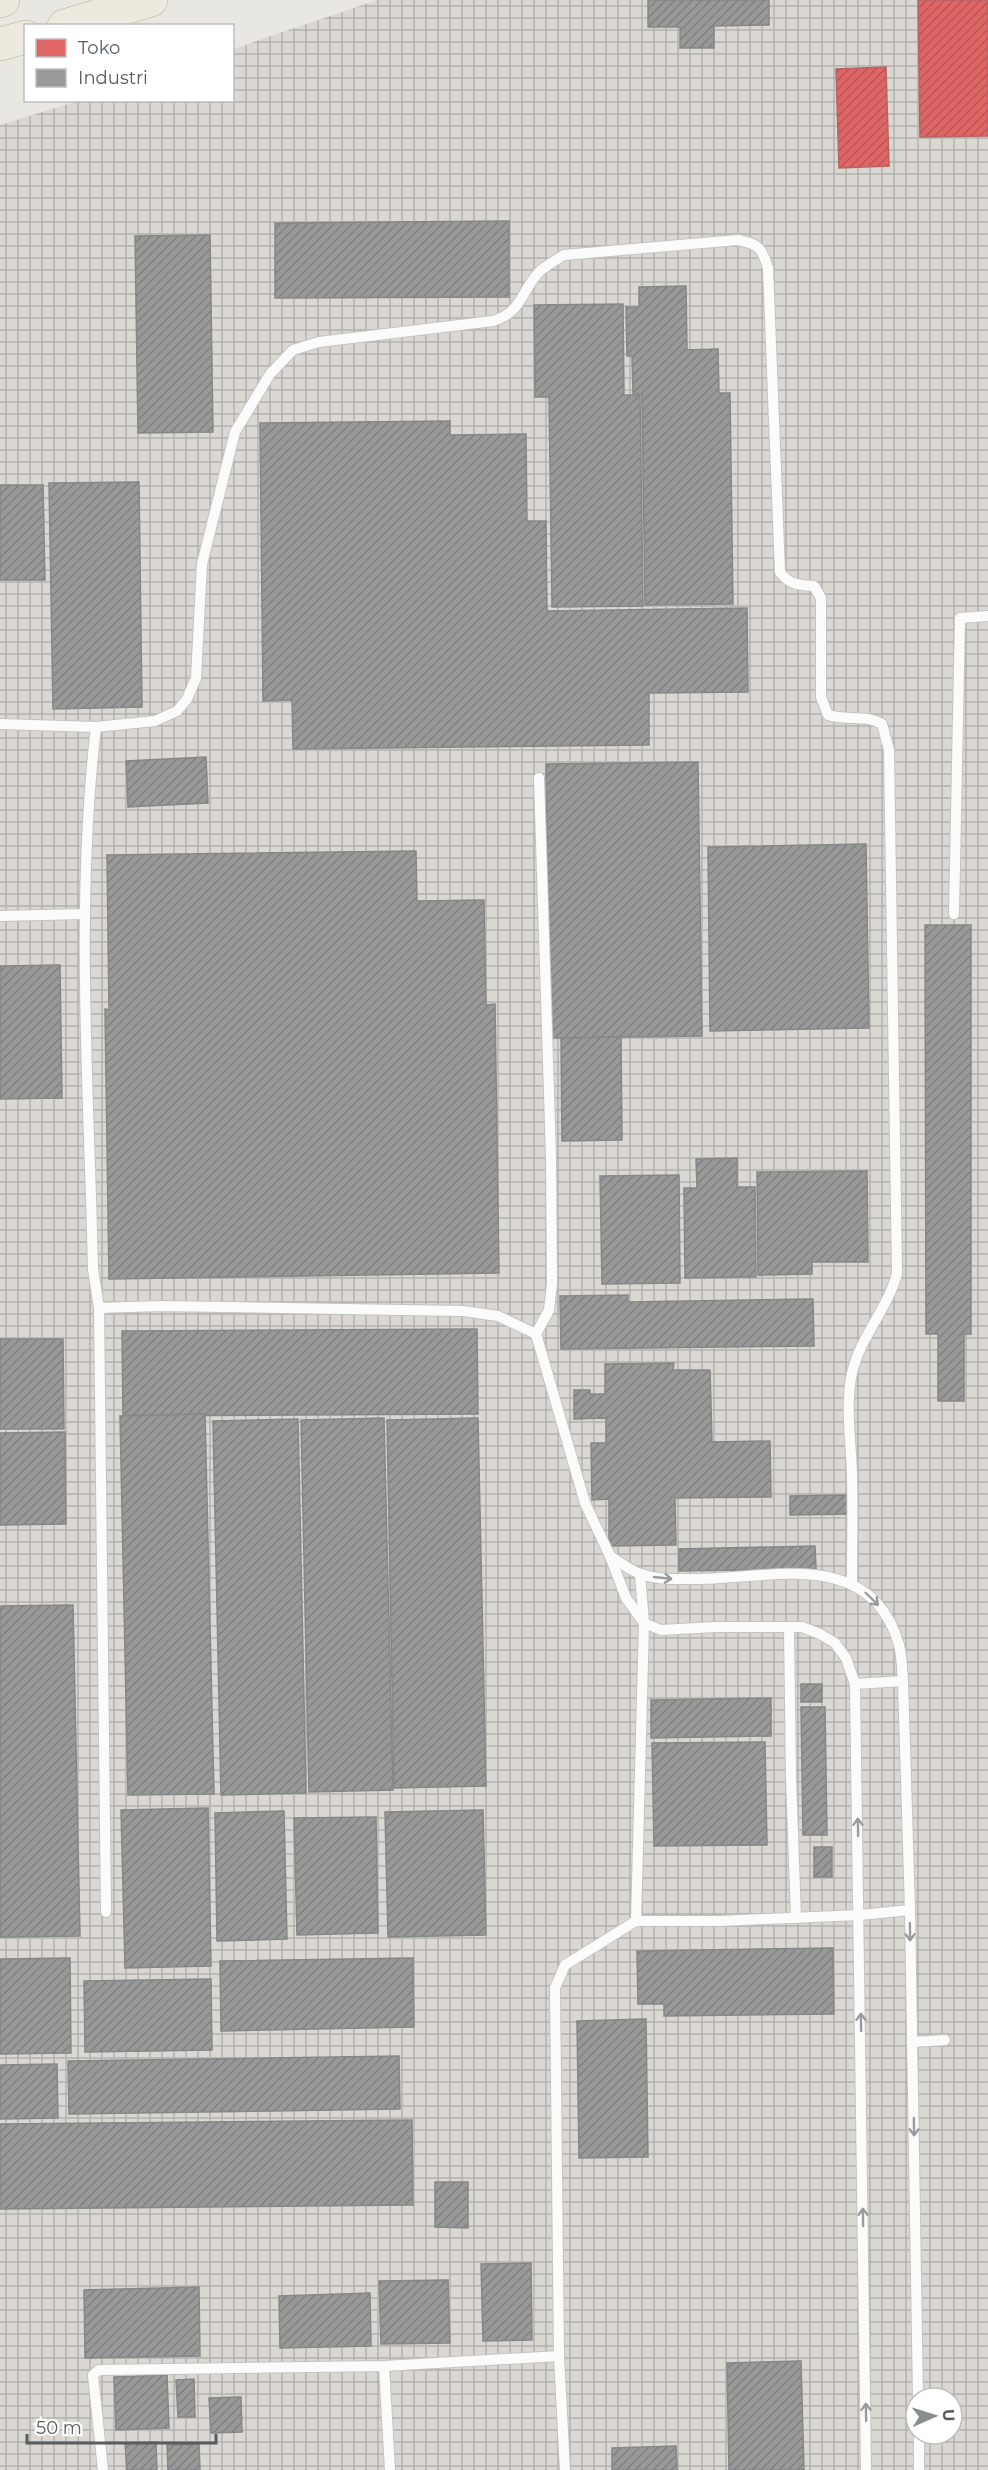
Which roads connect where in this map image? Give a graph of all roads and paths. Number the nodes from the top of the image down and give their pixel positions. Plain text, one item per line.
1 (151, 0) edge
2 (71, 24) edge
3 (24, 38) edge
4 (0, 44) edge
5 (988, 616) edge
6 (0, 724) edge
7 (96, 727) junction
8 (539, 778) dead end
9 (85, 914) junction
10 (954, 915) dead end
11 (0, 916) edge
12 (99, 1308) junction
13 (536, 1334) junction
14 (610, 1556) junction
15 (640, 1574) junction
16 (852, 1583) junction
17 (644, 1623) junction
18 (789, 1627) junction
19 (903, 1681) junction
20 (855, 1684) junction
21 (910, 1910) junction
22 (106, 1912) dead end
23 (860, 1915) junction
24 (796, 1918) junction
25 (636, 1921) junction
26 (945, 2040) dead end
27 (912, 2043) junction
28 (560, 2356) junction
29 (384, 2366) junction
30 (918, 2386) edge
31 (919, 2446) edge
32 (103, 2470) edge
33 (390, 2470) edge
34 (565, 2470) edge
35 (866, 2470) edge
36 (919, 2470) edge

1 - 2 highway
3 - 4 highway
5 - 10 lane
6 - 7 lane
7 - 9 lane
7 - 16 lane
8 - 13 lane
9 - 11 lane
9 - 12 lane
12 - 13 lane
12 - 22 lane
13 - 14 lane
14 - 15 lane
14 - 17 lane
15 -> 16 lane
15 - 17 lane
16 -> 19 lane
17 - 18 lane
17 - 25 lane
18 - 20 lane
18 - 24 lane
19 - 20 lane
19 - 21 lane
23 -> 20 lane
21 - 23 lane
21 -> 27 lane
23 - 24 lane
35 -> 23 lane
24 - 25 lane
25 - 28 lane
26 - 27 lane
27 -> 30 lane
28 - 29 lane
28 - 34 lane
29 - 32 lane
29 - 33 lane
31 - 36 lane

